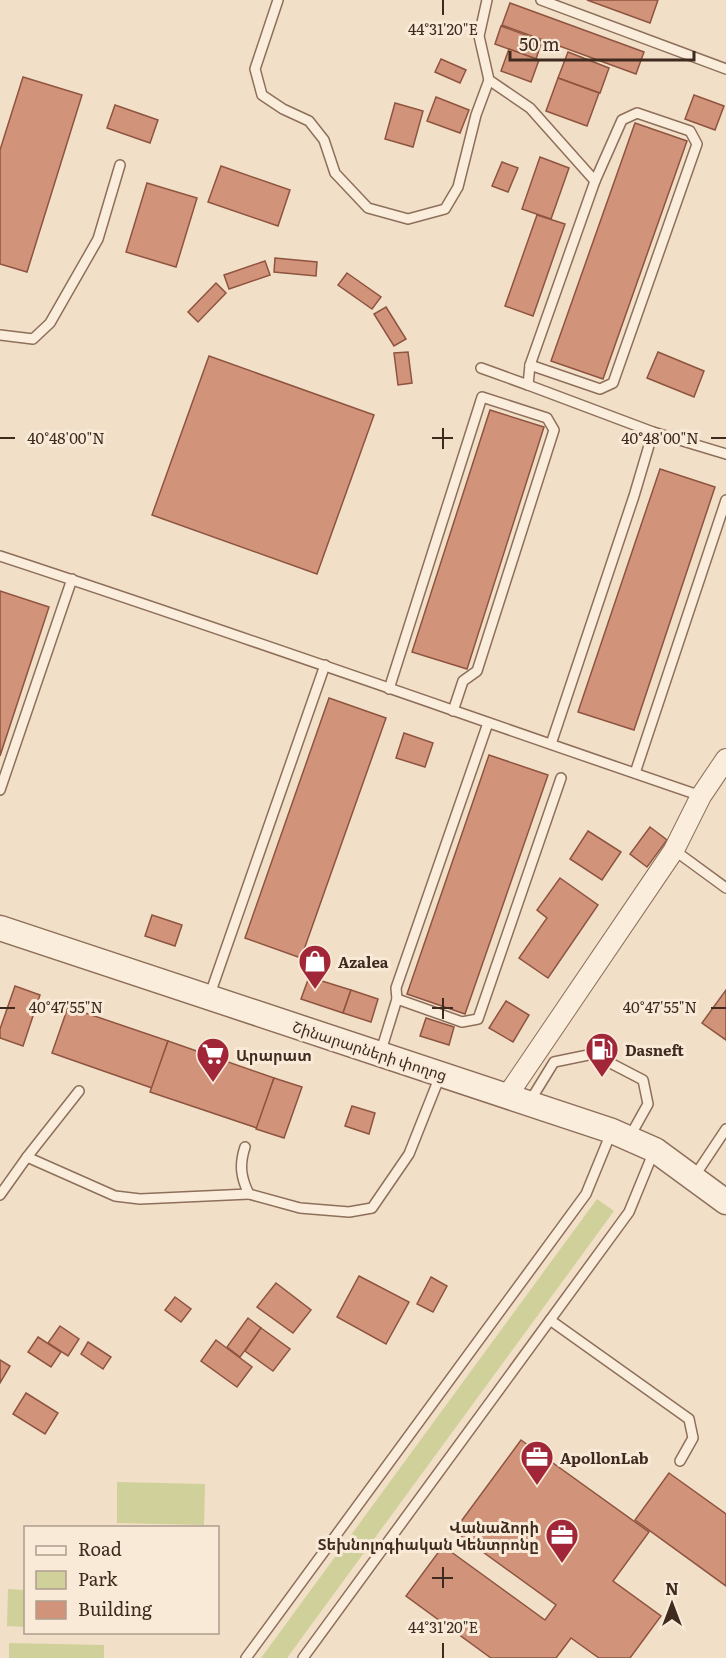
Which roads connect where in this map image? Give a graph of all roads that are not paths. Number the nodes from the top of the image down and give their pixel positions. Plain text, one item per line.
1 (278, 0) edge
2 (487, 0) edge
3 (541, 0) edge
4 (726, 69) edge
5 (489, 80) junction
6 (120, 165) dead end
7 (595, 181) junction
8 (0, 335) edge
9 (530, 365) junction
10 (481, 368) dead end
11 (528, 385) junction
12 (653, 432) junction
13 (726, 454) edge
14 (726, 500) edge
15 (0, 556) edge
16 (72, 579) junction
17 (325, 665) junction
18 (389, 689) junction
19 (453, 711) junction
20 (488, 723) junction
21 (551, 744) junction
22 (726, 759) edge
23 (635, 773) junction
24 (561, 778) dead end
25 (0, 790) edge
26 (701, 796) junction
27 (674, 850) junction
28 (726, 888) edge
29 (0, 928) edge
30 (208, 997) junction
31 (397, 999) junction
32 (380, 1054) junction
33 (441, 1074) junction
34 (79, 1091) dead end
35 (517, 1099) junction
36 (726, 1129) edge
37 (621, 1135) junction
38 (245, 1147) dead end
39 (655, 1150) junction
40 (27, 1157) junction
41 (693, 1178) junction
42 (249, 1194) junction
43 (0, 1195) edge
44 (726, 1202) edge
45 (550, 1320) junction
46 (680, 1461) dead end
47 (246, 1658) edge
48 (303, 1658) edge

1 - 5 lane
2 - 5 lane
3 - 4 lane
5 - 7 lane
6 - 8 lane
7 - 9 lane
7 - 9 lane
9 - 11 lane
10 - 11 lane
11 - 12 lane
12 - 13 lane
12 - 21 lane
14 - 23 lane
15 - 16 lane
16 - 17 lane
16 - 25 lane
17 - 18 lane
17 - 30 lane
18 - 19 lane
18 - 19 lane
19 - 20 lane
20 - 21 lane
20 - 31 lane
21 - 23 lane
22 - 26 street
23 - 26 lane
24 - 31 lane
26 - 27 street
27 - 28 lane
27 - 35 street
29 - 30 street, Շինարարների փողոց
30 - 32 street, Շինարարների փողոց
31 - 32 lane
32 - 33 street, Շինարարների փողոց
33 - 35 street, Շինարարների փողոց
33 - 42 lane
34 - 40 lane
35 - 37 street, Շինարարների փողոց
35 - 37 lane
36 - 41 lane
37 - 39 street, Շինարարների փողոց
37 - 47 lane
38 - 42 lane
39 - 41 street, Շինարարների փողոց
39 - 45 lane
40 - 42 lane
40 - 43 lane
41 - 44 street, Շինարարների փողոց
45 - 46 lane
45 - 48 lane

